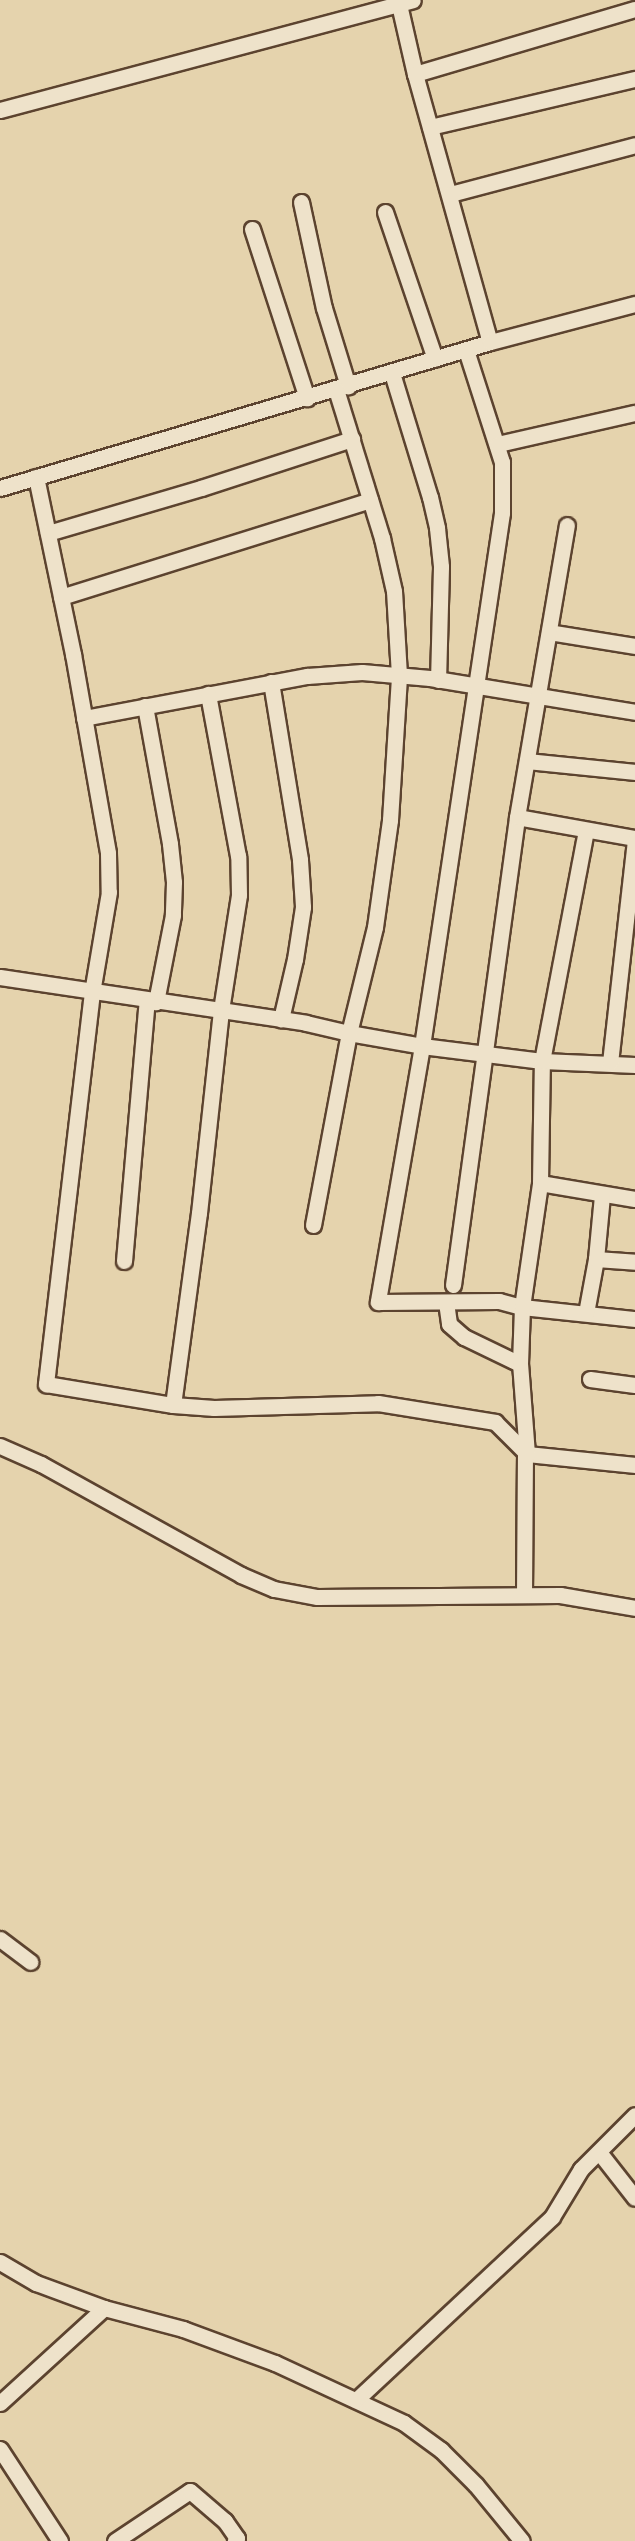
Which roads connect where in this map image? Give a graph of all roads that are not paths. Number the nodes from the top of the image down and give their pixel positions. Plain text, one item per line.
1 (403, 1) edge
2 (635, 9) edge
3 (415, 74) junction
4 (635, 79) edge
5 (0, 110) edge
6 (430, 127) junction
7 (635, 145) edge
8 (450, 194) junction
9 (301, 202) dead end
10 (385, 212) dead end
11 (252, 229) dead end
12 (635, 304) edge
13 (490, 342) junction
14 (466, 350) junction
15 (435, 359) junction
16 (392, 373) junction
17 (342, 388) junction
18 (307, 398) junction
19 (635, 413) edge
20 (352, 439) junction
21 (498, 444) junction
22 (36, 477) junction
23 (0, 488) edge
24 (370, 500) junction
25 (567, 525) dead end
26 (48, 533) junction
27 (61, 597) junction
28 (549, 632) junction
29 (635, 646) edge
30 (399, 675) junction
31 (438, 680) junction
32 (271, 682) junction
33 (476, 686) junction
34 (208, 694) junction
35 (539, 696) junction
36 (145, 706) junction
37 (635, 712) edge
38 (84, 718) junction
39 (527, 761) junction
40 (635, 772) edge
41 (517, 817) junction
42 (586, 831) junction
43 (635, 839) edge
44 (0, 977) edge
45 (92, 992) junction
46 (151, 1001) junction
47 (221, 1010) junction
48 (281, 1019) junction
49 (349, 1034) junction
50 (422, 1046) junction
51 (485, 1053) junction
52 (542, 1061) junction
53 (610, 1063) junction
54 (635, 1065) edge
55 (540, 1183) junction
56 (602, 1195) junction
57 (635, 1198) edge
58 (312, 1225) dead end
59 (596, 1258) junction
60 (124, 1261) dead end
61 (635, 1262) edge
62 (453, 1285) dead end
63 (446, 1302) junction
64 (522, 1307) junction
65 (586, 1313) junction
66 (635, 1319) edge
67 (520, 1364) junction
68 (590, 1379) dead end
69 (635, 1385) edge
70 (173, 1405) junction
71 (0, 1446) edge
72 (527, 1454) junction
73 (635, 1465) edge
74 (524, 1595) junction
75 (635, 1608) edge
76 (0, 1939) edge
77 (30, 1962) dead end
78 (635, 2115) edge
79 (599, 2152) junction
80 (635, 2198) edge
81 (0, 2262) edge
82 (104, 2308) junction
83 (356, 2400) junction
84 (0, 2403) edge
85 (0, 2450) edge
86 (60, 2541) edge
87 (115, 2541) edge
88 (235, 2541) edge
89 (522, 2541) edge

1 - 3 street
1 - 5 street
2 - 3 street
3 - 6 street
4 - 6 street
6 - 8 street
7 - 8 street
8 - 13 street
9 - 17 street
10 - 15 street
11 - 18 street
12 - 13 street
13 - 14 street
14 - 15 street
14 - 21 street
15 - 16 street
16 - 17 street
16 - 31 street
17 - 18 street
17 - 20 street
18 - 22 street
19 - 21 street
20 - 24 street
20 - 26 street
21 - 33 street
22 - 23 street
22 - 26 street
24 - 27 street
24 - 30 street
25 - 28 street
26 - 27 street
27 - 38 street
28 - 29 street
28 - 35 street
30 - 31 street
30 - 32 street
30 - 49 street
31 - 33 street
32 - 34 street
32 - 48 street
33 - 35 street
33 - 50 street
34 - 36 street
34 - 47 street
35 - 37 street
35 - 39 street
36 - 38 street
36 - 46 street
38 - 45 street
39 - 40 street
39 - 41 street
41 - 42 street
41 - 51 street
42 - 43 street
42 - 52 street
43 - 53 street
44 - 45 street
45 - 46 street
45 - 70 street
46 - 47 street
46 - 60 street
47 - 48 street
47 - 70 street
48 - 49 street
49 - 50 street
49 - 58 street
50 - 51 street
50 - 63 street
51 - 52 street
51 - 62 street
52 - 53 street
52 - 55 street
53 - 54 street
55 - 56 street
55 - 64 street
56 - 57 street
56 - 59 street
59 - 61 street
59 - 65 street
63 - 64 street
63 - 67 street
64 - 65 street
64 - 67 street
65 - 66 street
67 - 72 street
68 - 69 street
70 - 72 street
71 - 74 street
72 - 73 street
72 - 74 street
74 - 75 street
76 - 77 street
78 - 79 street
79 - 80 street
79 - 83 street
81 - 82 street
82 - 83 street
82 - 84 street
83 - 89 street
85 - 86 street
87 - 88 street

